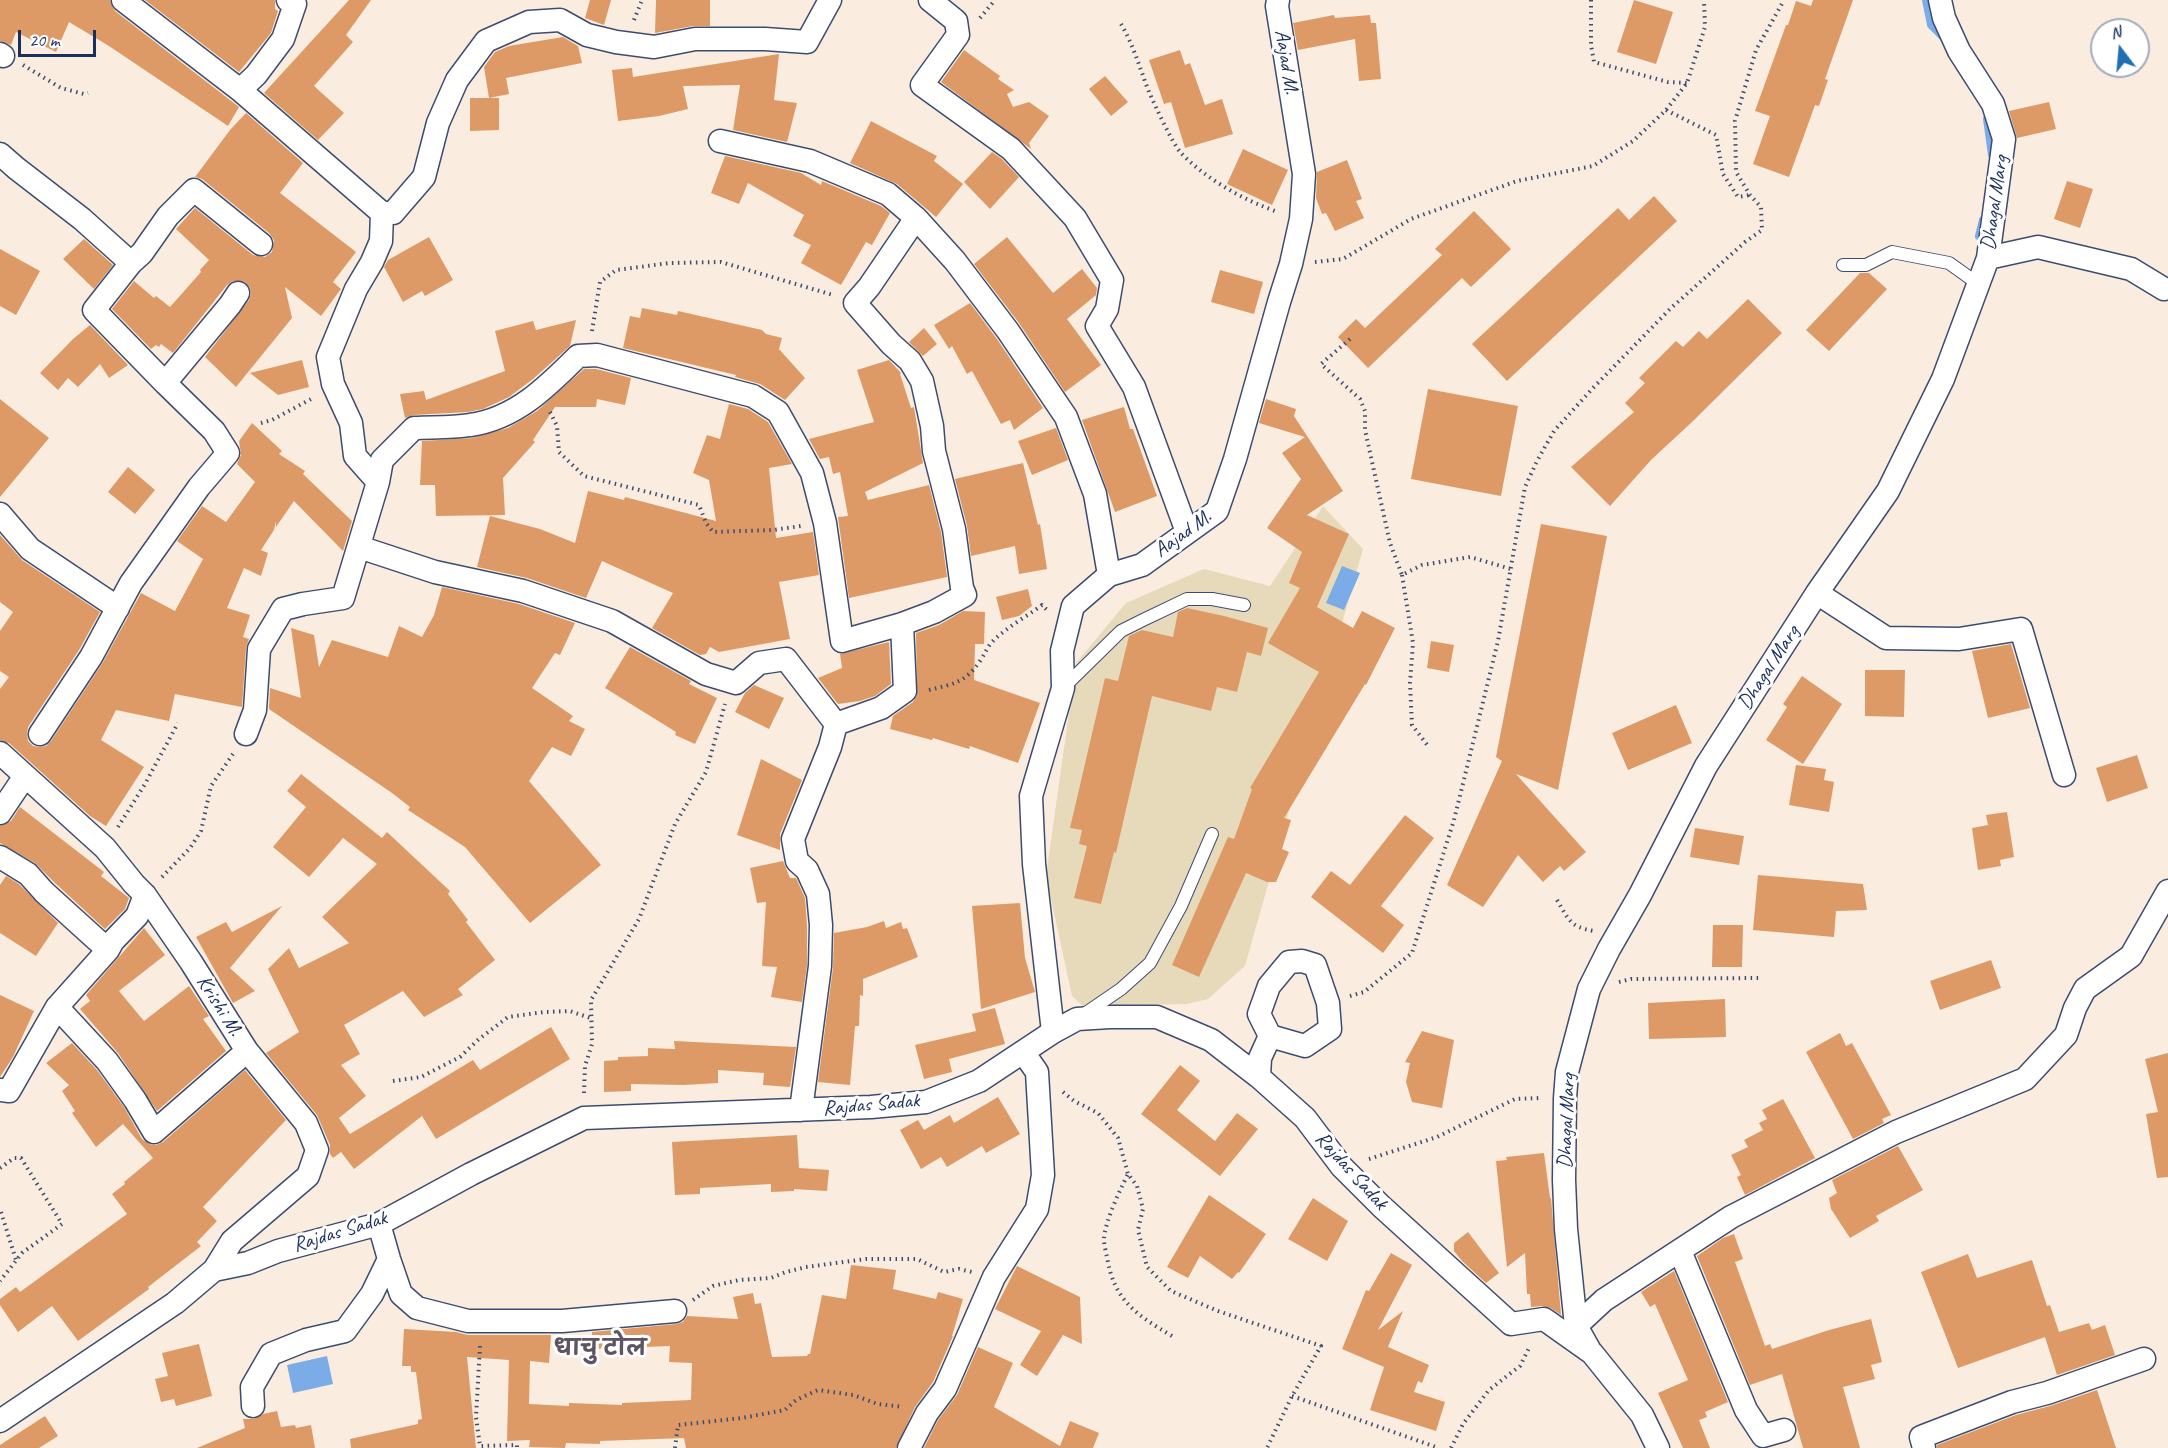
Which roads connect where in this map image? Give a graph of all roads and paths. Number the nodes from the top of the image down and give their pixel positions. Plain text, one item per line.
1 (123, 0) edge
2 (288, 0) edge
3 (830, 0) edge
4 (930, 0) edge
5 (1592, 0) edge
6 (1704, 0) edge
7 (1784, 0) edge
8 (1941, 0) edge
9 (1278, 2) edge
10 (1121, 24) dead end
11 (2, 55) edge
12 (1687, 84) junction
13 (240, 90) junction
14 (88, 93) dead end
15 (1666, 110) junction
16 (720, 141) dead end
17 (0, 154) edge
18 (1750, 195) junction
19 (382, 213) junction
20 (916, 218) junction
21 (1301, 219) junction
22 (261, 244) dead end
23 (1988, 258) junction
24 (131, 263) junction
25 (1291, 264) junction
26 (1844, 265) dead end
27 (1977, 283) junction
28 (2164, 289) dead end
29 (238, 293) dead end
30 (855, 303) junction
31 (1350, 339) dead end
32 (597, 355) junction
33 (165, 383) junction
34 (333, 384) junction
35 (541, 393) junction
36 (261, 423) dead end
37 (378, 482) junction
38 (0, 514) edge
39 (825, 523) junction
40 (1187, 532) junction
41 (359, 547) junction
42 (1511, 569) junction
43 (1109, 575) junction
44 (1402, 575) junction
45 (1818, 593) junction
46 (1244, 605) dead end
47 (118, 608) junction
48 (1069, 622) junction
49 (902, 624) junction
50 (736, 683) junction
51 (1063, 688) junction
52 (905, 691) junction
53 (177, 723) dead end
54 (836, 724) junction
55 (40, 734) dead end
56 (246, 734) joint
57 (1428, 746) dead end
58 (0, 753) edge
59 (2064, 775) dead end
60 (25, 776) junction
61 (0, 813) edge
62 (1212, 834) dead end
63 (105, 848) junction
64 (0, 856) edge
65 (2168, 891) edge
66 (145, 895) junction
67 (1557, 900) dead end
68 (1609, 949) junction
69 (108, 950) junction
70 (1759, 978) dead end
71 (1589, 989) junction
72 (1328, 1003) junction
73 (57, 1007) junction
74 (592, 1018) junction
75 (1077, 1020) junction
76 (1053, 1032) junction
77 (1270, 1036) junction
78 (247, 1051) junction
79 (1023, 1052) junction
80 (1037, 1072) junction
81 (1259, 1077) junction
82 (393, 1081) dead end
83 (0, 1090) edge
84 (1564, 1098) junction
85 (801, 1110) junction
86 (584, 1118) junction
87 (1342, 1167) junction
88 (0, 1168) edge
89 (1128, 1174) junction
90 (0, 1212) edge
91 (379, 1224) junction
92 (1680, 1251) junction
93 (389, 1259) junction
94 (16, 1260) junction
95 (214, 1270) junction
96 (994, 1277) junction
97 (0, 1281) edge
98 (675, 1311) joint
99 (1544, 1318) junction
100 (480, 1321) junction
101 (1576, 1326) junction
102 (1172, 1336) dead end
103 (1592, 1353) junction
104 (2144, 1359) dead end
105 (1292, 1396) junction
106 (252, 1406) dead end
107 (927, 1413) junction
108 (0, 1421) edge
109 (1784, 1430) dead end
110 (517, 1448) edge
111 (675, 1448) edge
112 (909, 1448) edge
113 (1267, 1448) edge
114 (1439, 1448) edge
115 (1451, 1448) edge
116 (1658, 1448) edge
117 (1924, 1448) edge

1 - 13 street
2 - 13 street
3 - 19 street
4 - 40 street
5 - 12 path
6 - 12 path
7 - 18 path
8 - 23 street, Dhagal Marg
9 - 21 street, Aajad M.
10 - 21 path
11 - 14 path
12 - 15 path
13 - 19 street
15 - 18 path
15 - 25 path
16 - 20 street
17 - 24 street
18 - 42 path
19 - 34 street
20 - 30 street
20 - 43 street
21 - 25 street, Aajad M.
22 - 24 street
23 - 27 street, Dhagal Marg
23 - 28 street
24 - 33 street
25 - 40 street, Aajad M.
26 - 27 lane
27 - 45 street, Dhagal Marg
29 - 33 street
30 - 32 path
30 - 49 street
31 - 44 path
32 - 35 street
32 - 39 street
33 - 47 street
34 - 36 path
34 - 37 street
35 - 37 street
35 - 39 path
37 - 41 street
38 - 47 street
39 - 49 street
40 - 43 street, Aajad M.
41 - 50 street
41 - 56 street
42 - 44 path
42 - 72 path
43 - 48 street, Aajad M.
44 - 57 path
45 - 59 street
45 - 68 street, Dhagal Marg
46 - 51 lane
47 - 55 street
48 - 51 street, Aajad M.
48 - 52 path
49 - 52 street
50 - 54 street
50 - 74 path
51 - 76 street, Aajad M.
52 - 54 street
53 - 63 path
54 - 85 street
56 - 66 path
58 - 60 street, Krishi M.
60 - 61 street
60 - 63 street, Krishi M.
62 - 75 lane
63 - 66 street, Krishi M.
64 - 69 street
65 - 92 street
66 - 69 street
66 - 78 street, Krishi M.
67 - 68 path
68 - 71 street, Dhagal Marg
69 - 73 street
70 - 71 path
71 - 84 street, Dhagal Marg
72 - 77 street
72 - 77 street
73 - 78 street
73 - 83 street
74 - 82 path
74 - 86 path
75 - 76 street, Rajdas Sadak
75 - 81 street, Rajdas Sadak
76 - 79 street, Rajdas Sadak
77 - 81 street
78 - 95 street, Krishi M.
79 - 80 street
79 - 85 street, Rajdas Sadak
80 - 89 path
80 - 96 street
81 - 87 street, Rajdas Sadak
84 - 87 path
84 - 101 street, Dhagal Marg
85 - 86 street, Rajdas Sadak
86 - 91 street, Rajdas Sadak
87 - 99 street, Rajdas Sadak
88 - 94 path
89 - 102 path
89 - 105 path
90 - 94 path
91 - 93 street
91 - 95 street, Rajdas Sadak
92 - 101 street
92 - 109 street
93 - 100 street
93 - 106 street
94 - 97 path
95 - 108 street, Rajdas Sadak
96 - 98 path
96 - 107 street
98 - 100 street
99 - 103 street
99 - 115 path
100 - 110 path
101 - 103 street, Dhagal Marg
103 - 116 street
104 - 117 street
105 - 113 path
105 - 114 path
107 - 111 path
107 - 112 street

